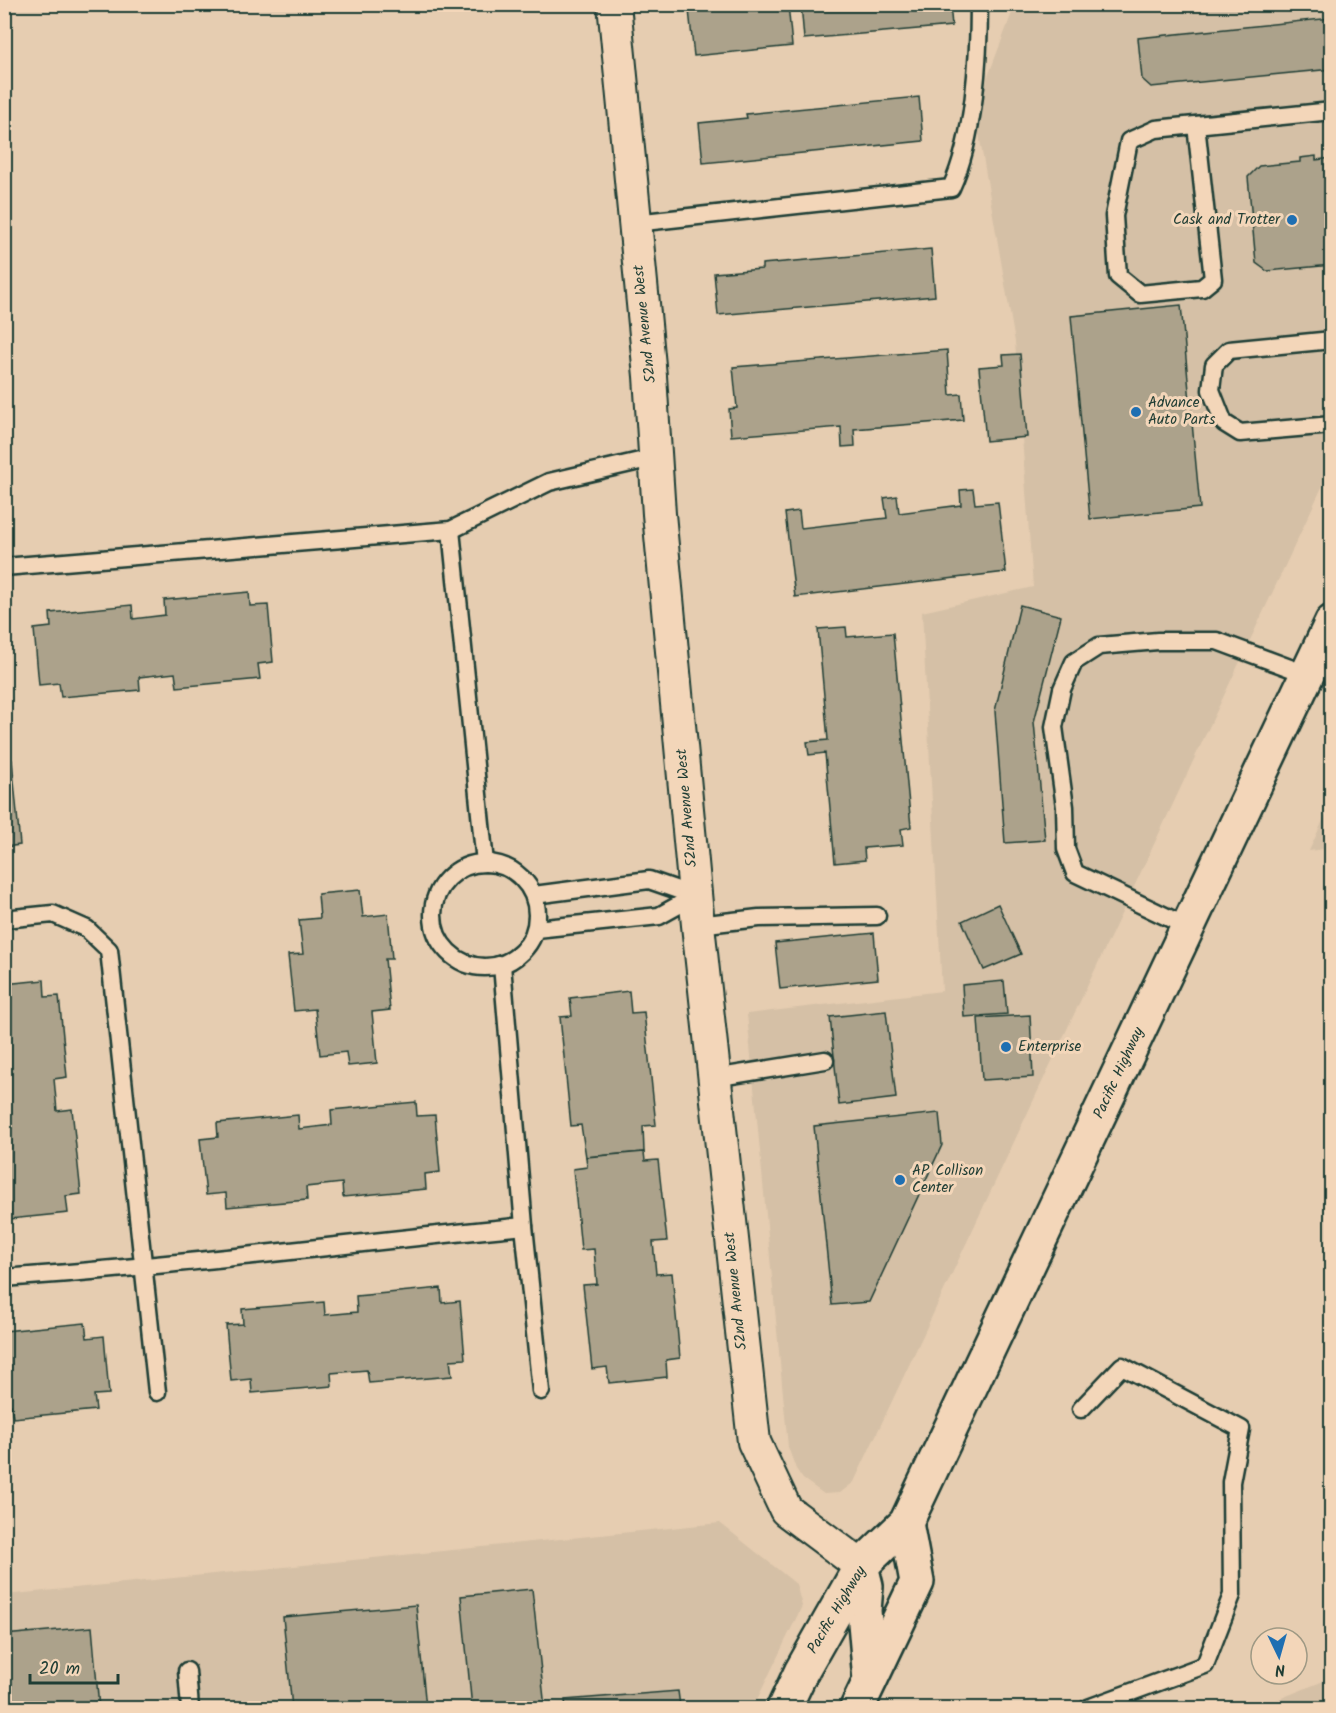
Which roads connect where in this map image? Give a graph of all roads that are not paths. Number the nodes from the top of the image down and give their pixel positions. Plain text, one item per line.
1 (614, 4) edge
2 (979, 4) edge
3 (1332, 111) edge
4 (1196, 125) junction
5 (635, 223) junction
6 (1332, 340) edge
7 (1332, 424) edge
8 (657, 457) junction
9 (451, 530) junction
10 (4, 567) edge
11 (1332, 622) edge
12 (1306, 674) junction
13 (485, 863) junction
14 (534, 895) junction
15 (697, 910) junction
16 (877, 916) dead end
17 (4, 918) edge
18 (1188, 927) junction
19 (536, 929) junction
20 (502, 965) junction
21 (825, 1060) dead end
22 (714, 1078) junction
23 (524, 1226) junction
24 (142, 1269) junction
25 (4, 1278) edge
26 (157, 1392) dead end
27 (541, 1392) dead end
28 (1081, 1408) dead end
29 (906, 1523) junction
30 (861, 1566) junction
31 (187, 1671) dead end
32 (863, 1694) edge
33 (190, 1708) edge
34 (784, 1708) edge
35 (1088, 1708) edge

1 - 5 street, 52nd Avenue West
2 - 5 lane
3 - 4 lane
4 - 4 lane
5 - 8 street, 52nd Avenue West
6 - 7 lane
8 - 9 lane
8 - 15 street, 52nd Avenue West
9 - 10 lane
9 - 13 lane
11 - 12 highway, Pacific Highway
12 - 18 highway, Pacific Highway
12 - 18 lane
13 - 14 lane
13 - 20 lane
14 - 15 lane
14 - 19 lane
15 - 16 lane
15 - 19 lane
15 - 22 street, 52nd Avenue West
17 - 24 lane
18 - 29 highway, Pacific Highway
19 - 20 lane
20 - 23 lane
21 - 22 lane
22 - 30 street, 52nd Avenue West
23 - 24 lane
23 - 27 lane
24 - 25 lane
24 - 26 lane
28 - 35 lane
29 - 30 highway, Pacific Highway
29 - 32 highway
30 - 32 highway
30 - 34 highway, Pacific Highway
31 - 33 lane

